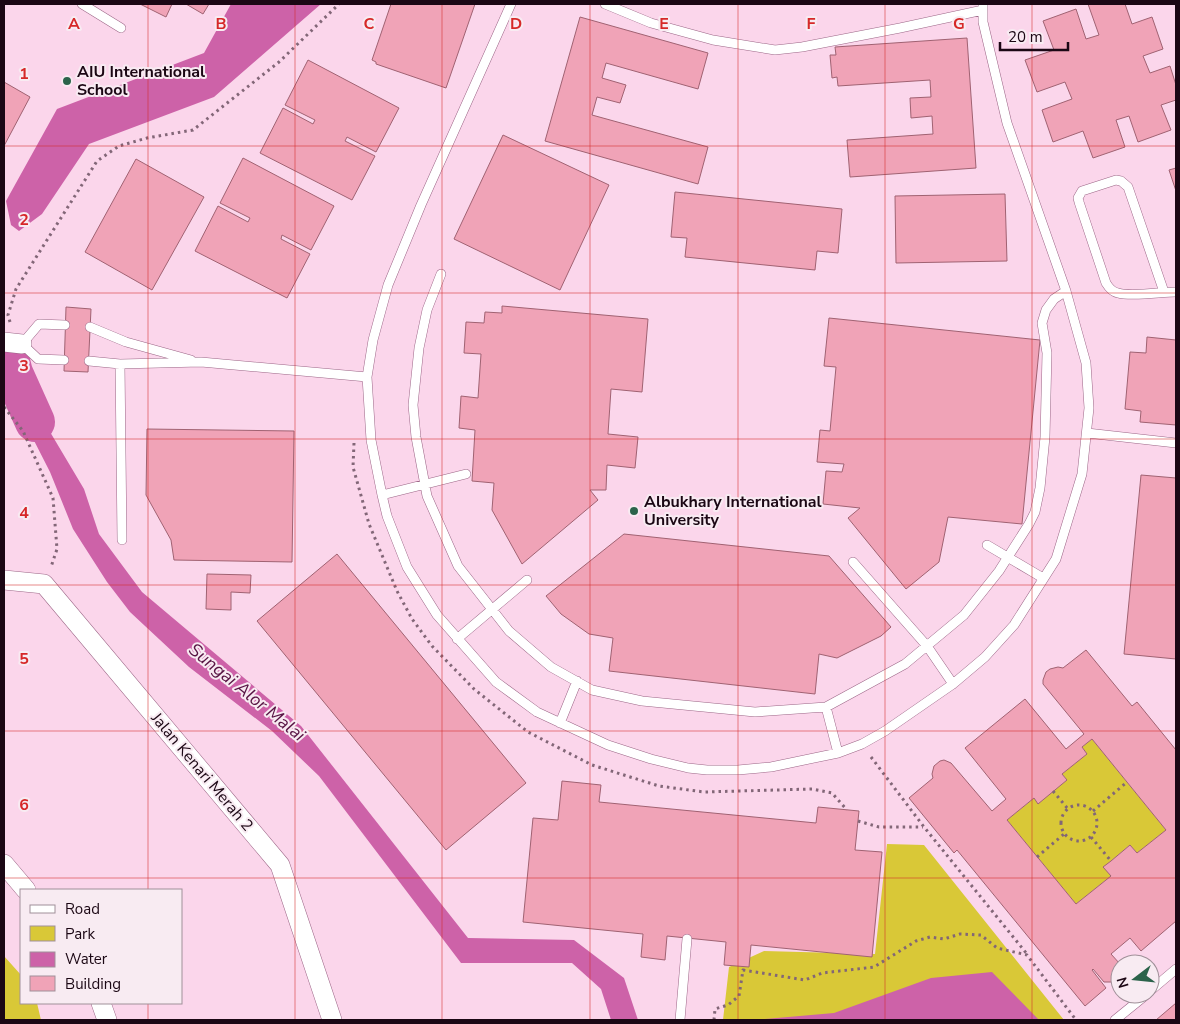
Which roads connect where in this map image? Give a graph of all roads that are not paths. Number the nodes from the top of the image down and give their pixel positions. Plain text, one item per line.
1 (82, 4) edge
2 (511, 4) edge
3 (605, 4) edge
4 (983, 7) edge
5 (121, 28) dead end
6 (441, 274) dead end
7 (1066, 291) junction
8 (1164, 292) junction
9 (1176, 292) edge
10 (65, 325) dead end
11 (90, 327) dead end
12 (14, 344) edge
13 (64, 360) dead end
14 (89, 361) dead end
15 (201, 362) junction
16 (120, 364) junction
17 (368, 377) junction
18 (1087, 433) junction
19 (1176, 443) edge
20 (466, 474) dead end
21 (425, 484) junction
22 (382, 495) junction
23 (122, 540) dead end
24 (987, 545) dead end
25 (1007, 558) junction
26 (854, 562) dead end
27 (1043, 578) junction
28 (4, 580) edge
29 (527, 580) dead end
30 (491, 609) junction
31 (457, 639) junction
32 (926, 646) junction
33 (577, 681) junction
34 (953, 684) junction
35 (826, 707) junction
36 (560, 723) junction
37 (838, 753) junction
38 (4, 864) edge
39 (25, 889) edge
40 (687, 940) dead end
41 (1176, 969) edge
42 (1160, 983) edge
43 (101, 1004) edge
44 (1134, 1004) edge
45 (107, 1020) edge
46 (332, 1020) edge
47 (680, 1020) edge
48 (1115, 1020) edge

1 - 5 lane
2 - 17 lane
3 - 4 lane
4 - 7 lane
6 - 21 lane
7 - 18 lane
7 - 25 lane
8 - 8 lane
8 - 9 lane
10 - 12 lane
11 - 15 lane
12 - 13 lane
14 - 16 lane
15 - 16 lane
15 - 17 lane
16 - 23 lane
17 - 22 lane
18 - 19 lane
18 - 27 lane
20 - 21 lane
21 - 22 lane
21 - 30 lane
22 - 31 lane
24 - 25 lane
25 - 27 lane
25 - 32 lane
26 - 32 lane
27 - 34 lane
28 - 46 street, Jalan Kenari Merah 2
29 - 30 lane
30 - 31 lane
30 - 33 lane
31 - 36 lane
32 - 34 lane
32 - 35 lane
33 - 35 lane
33 - 36 lane
34 - 37 lane
35 - 37 lane
36 - 37 lane
38 - 39 street
40 - 47 lane
41 - 42 lane
43 - 45 street
44 - 48 lane

